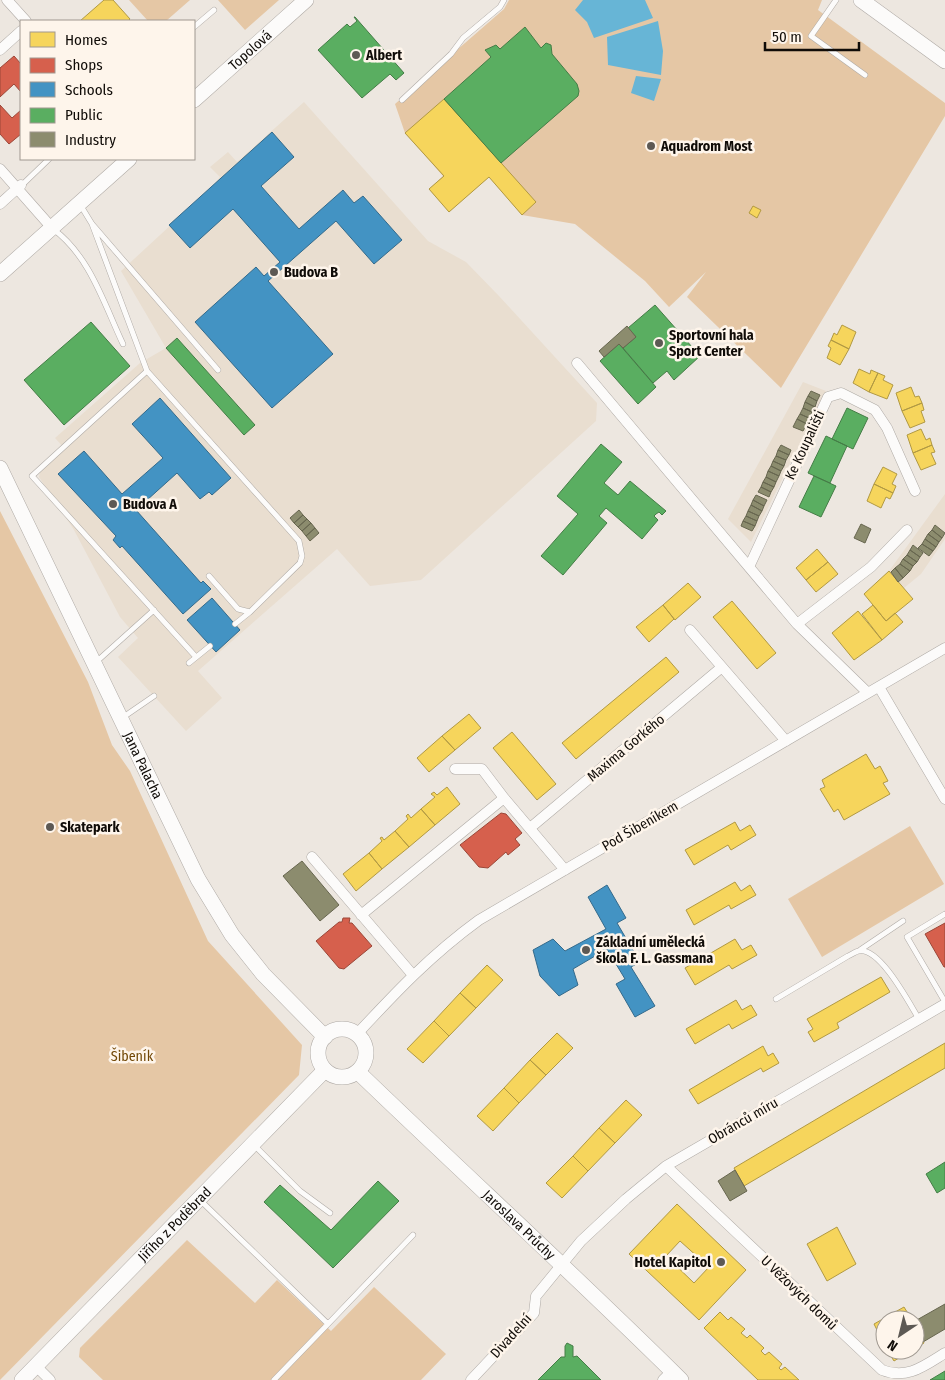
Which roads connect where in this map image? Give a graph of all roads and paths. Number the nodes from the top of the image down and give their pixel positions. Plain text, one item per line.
1 (6, 0) edge
2 (306, 0) edge
3 (504, 0) edge
4 (836, 0) edge
5 (861, 0) edge
6 (214, 10) dead end
7 (25, 20) edge
8 (195, 26) edge
9 (20, 32) edge
10 (0, 50) edge
11 (945, 61) edge
12 (865, 75) dead end
13 (195, 99) edge
14 (402, 100) dead end
15 (48, 160) edge
16 (128, 160) edge
17 (0, 169) edge
18 (20, 187) junction
19 (80, 203) junction
20 (0, 204) edge
21 (92, 224) junction
22 (52, 228) junction
23 (0, 274) edge
24 (123, 344) dead end
25 (577, 363) dead end
26 (147, 370) junction
27 (218, 370) dead end
28 (0, 468) edge
29 (914, 491) dead end
30 (907, 530) dead end
31 (748, 567) junction
32 (209, 576) dead end
33 (154, 610) junction
34 (250, 612) junction
35 (235, 624) dead end
36 (797, 624) junction
37 (690, 630) dead end
38 (210, 646) dead end
39 (945, 648) edge
40 (196, 657) junction
41 (189, 663) dead end
42 (94, 664) junction
43 (722, 667) junction
44 (880, 687) junction
45 (868, 694) junction
46 (154, 696) dead end
47 (121, 718) junction
48 (786, 741) junction
49 (455, 769) dead end
50 (504, 798) junction
51 (945, 799) edge
52 (530, 828) junction
53 (312, 857) dead end
54 (565, 870) junction
55 (945, 914) edge
56 (361, 915) junction
57 (903, 921) dead end
58 (859, 951) junction
59 (412, 974) junction
60 (776, 999) dead end
61 (945, 1003) edge
62 (919, 1019) junction
63 (357, 1034) junction
64 (324, 1037) junction
65 (325, 1070) junction
66 (358, 1072) junction
67 (253, 1144) junction
68 (666, 1166) junction
69 (199, 1199) junction
70 (330, 1213) dead end
71 (413, 1235) dead end
72 (561, 1265) junction
73 (328, 1324) junction
74 (945, 1353) edge
75 (36, 1366) junction
76 (672, 1377) edge
77 (22, 1380) edge
78 (50, 1380) edge
79 (274, 1380) edge
80 (471, 1380) edge

1 - 7 street
2 - 13 street, Topolová
3 - 14 lane
4 - 12 lane
5 - 11 street
6 - 8 lane
9 - 10 street
15 - 18 lane
16 - 19 street
17 - 18 street
18 - 20 street
18 - 22 street
19 - 21 lane
19 - 22 street
21 - 26 lane
21 - 27 lane
22 - 23 street
22 - 24 lane
25 - 31 street
26 - 33 lane
26 - 34 lane
28 - 42 street, Jana Palacha
29 - 31 street, Ke Koupališti
30 - 36 street
31 - 36 street
32 - 34 lane
33 - 40 lane
33 - 42 lane
34 - 35 lane
36 - 45 street
37 - 43 street
38 - 40 lane
39 - 44 street, Pod Šibeníkem
40 - 41 lane
42 - 47 street, Jana Palacha
43 - 48 street
43 - 52 street, Maxima Gorkého
44 - 45 street, Pod Šibeníkem
44 - 51 street
45 - 48 street, Pod Šibeníkem
46 - 47 lane
47 - 64 street, Jana Palacha
48 - 54 street, Pod Šibeníkem
49 - 50 street
50 - 52 street
50 - 56 street
52 - 54 street
53 - 56 street
54 - 59 street, Pod Šibeníkem
55 - 61 lane
56 - 59 street
57 - 58 lane
58 - 60 lane
58 - 62 lane
59 - 63 street, Pod Šibeníkem
61 - 62 street, Obránců míru
62 - 68 street, Obránců míru
63 - 64 street
63 - 66 street
64 - 65 street
65 - 66 street
65 - 67 street, Jiřího z Poděbrad
66 - 72 street, Jaroslava Průchy
67 - 69 street, Jiřího z Poděbrad
67 - 70 lane
68 - 72 street, Obránců míru
68 - 74 street, U Věžových domů
69 - 73 lane
69 - 75 street, Jiřího z Poděbrad
71 - 73 lane
72 - 76 street, Jaroslava Průchy
72 - 80 street, Divadelní
73 - 79 lane
75 - 77 street, Jiřího z Poděbrad
75 - 78 street

